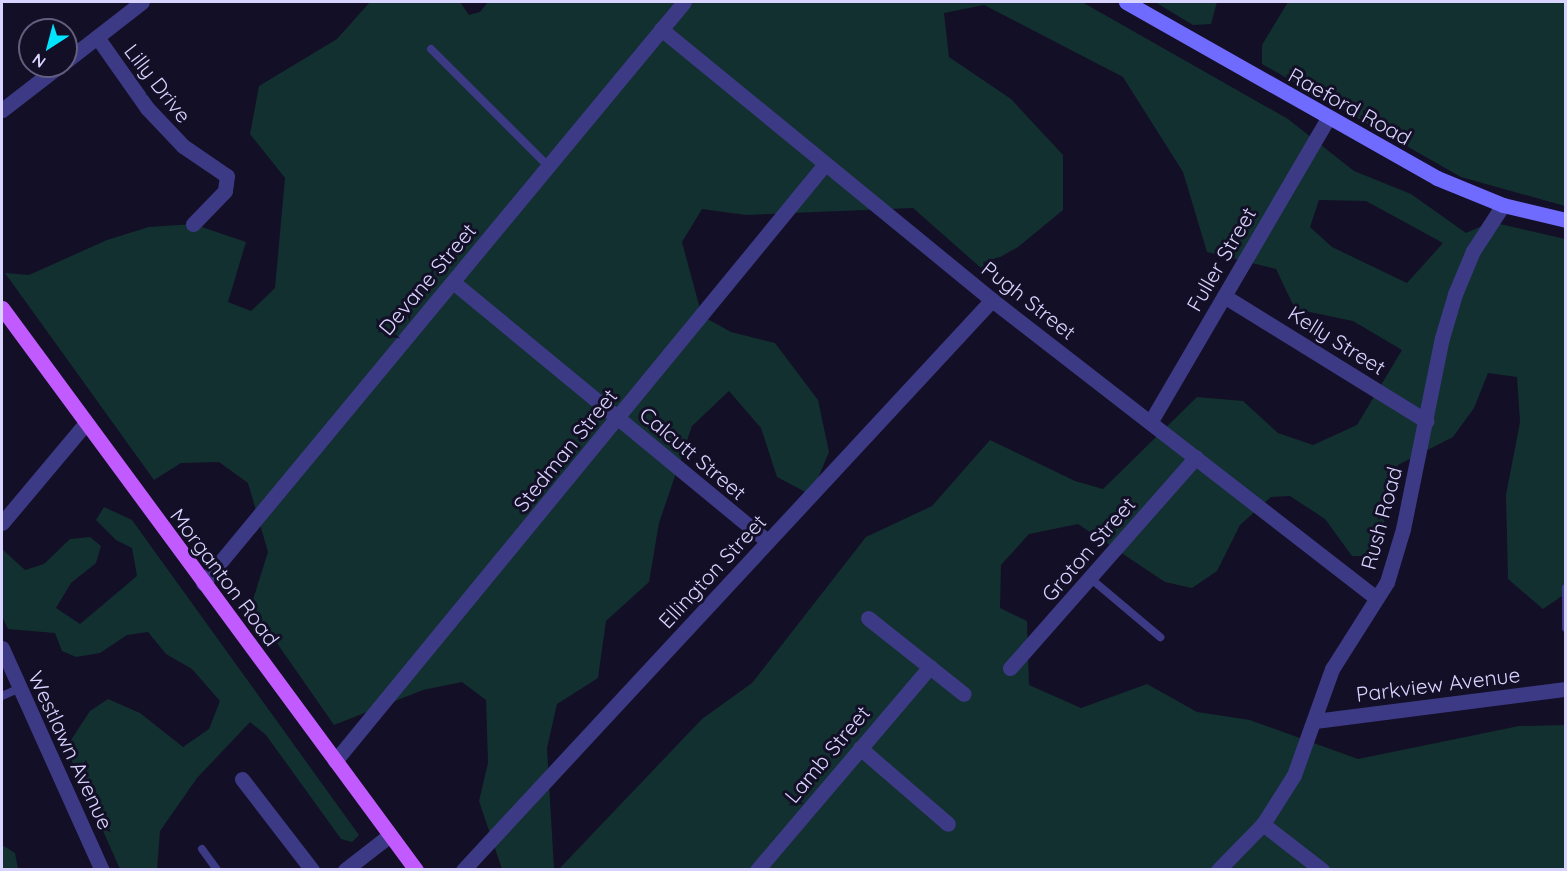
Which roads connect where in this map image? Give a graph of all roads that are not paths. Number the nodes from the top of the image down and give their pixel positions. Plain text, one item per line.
1 (142, 2) edge
2 (684, 2) edge
3 (1126, 2) edge
4 (661, 29) junction
5 (97, 37) junction
6 (431, 49) dead end
7 (78, 52) edge
8 (43, 78) edge
9 (2, 110) edge
10 (1328, 118) junction
11 (825, 164) junction
12 (548, 166) junction
13 (1503, 205) junction
14 (1566, 220) edge
15 (193, 224) dead end
16 (453, 282) junction
17 (1224, 296) junction
18 (992, 300) junction
19 (3, 314) edge
20 (618, 418) junction
21 (1151, 421) junction
22 (1426, 421) junction
23 (85, 424) junction
24 (1196, 457) junction
25 (2, 523) edge
26 (768, 542) junction
27 (1090, 578) junction
28 (203, 583) junction
29 (1566, 588) edge
30 (1376, 598) junction
31 (868, 618) dead end
32 (1566, 628) edge
33 (1160, 637) dead end
34 (2, 648) edge
35 (930, 667) junction
36 (1010, 668) dead end
37 (20, 688) junction
38 (1566, 689) edge
39 (964, 694) dead end
40 (2, 696) edge
41 (1315, 721) junction
42 (860, 748) junction
43 (335, 760) junction
44 (242, 779) dead end
45 (948, 824) dead end
46 (1263, 824) junction
47 (390, 835) junction
48 (202, 849) dead end
49 (102, 870) edge
50 (217, 870) edge
51 (312, 870) edge
52 (345, 870) edge
53 (416, 870) edge
54 (463, 870) edge
55 (757, 870) edge
56 (1218, 870) edge
57 (1322, 870) edge

1 - 5 street
2 - 4 street, Devane Street
3 - 10 main road, Raeford Road
4 - 11 street, Pugh Street
4 - 12 street, Devane Street
5 - 7 street
5 - 15 street, Lilly Drive
6 - 12 lane
8 - 9 street
10 - 13 main road, Raeford Road
10 - 17 street, Fuller Street
11 - 18 street, Pugh Street
11 - 20 street, Stedman Street
12 - 16 street, Devane Street
13 - 14 main road, Raeford Road
13 - 22 street, Rush Road
16 - 20 street, Calcutt Street
16 - 28 street, Devane Street
17 - 21 street, Fuller Street
17 - 22 street, Kelly Street
18 - 21 street, Pugh Street
18 - 26 street, Ellington Street
19 - 23 main road, Morganton Road
20 - 26 street, Calcutt Street
20 - 43 street, Stedman Street
21 - 24 street, Pugh Street
22 - 30 street, Rush Road
23 - 25 street
23 - 28 main road, Morganton Road
24 - 27 street, Groton Street
24 - 30 street, Pugh Street
26 - 54 street, Ellington Street
27 - 33 lane
27 - 36 street, Groton Street
28 - 43 main road, Morganton Road
29 - 32 lane
30 - 41 street, Rush Road
31 - 35 street
34 - 37 street, Westlawn Avenue
35 - 39 street
35 - 42 street, Lamb Street
37 - 40 lane
37 - 49 street, Westlawn Avenue
38 - 41 street, Parkview Avenue
41 - 46 street, Rush Road
42 - 45 street
42 - 55 street, Lamb Street
43 - 47 main road, Morganton Road
44 - 51 street
46 - 56 street, Rush Road
46 - 57 street
47 - 52 street
47 - 53 main road, Morganton Road
48 - 50 lane

